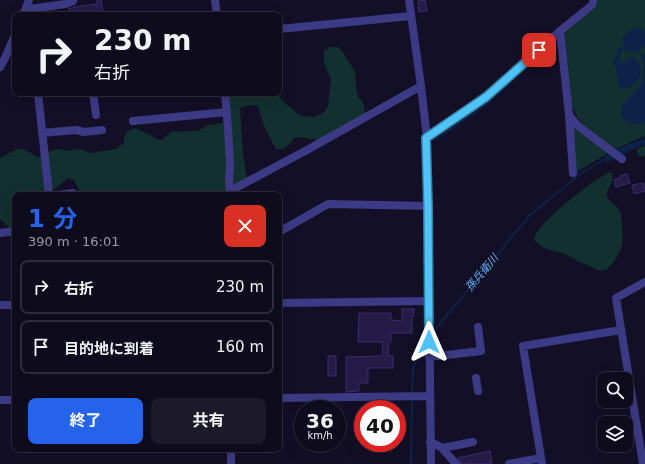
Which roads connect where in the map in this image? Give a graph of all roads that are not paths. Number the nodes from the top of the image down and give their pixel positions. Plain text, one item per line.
1 (215, 0) edge
2 (409, 0) edge
3 (593, 0) edge
4 (73, 1) edge
5 (27, 9) edge
6 (217, 12) edge
7 (411, 16) junction
8 (282, 30) edge
9 (560, 31) junction
10 (12, 43) edge
11 (12, 57) edge
12 (6, 58) junction
13 (0, 67) edge
14 (421, 86) junction
15 (38, 96) edge
16 (93, 96) edge
17 (225, 96) edge
18 (227, 112) junction
19 (96, 115) dead end
20 (569, 115) junction
21 (133, 121) dead end
22 (102, 130) dead end
23 (42, 133) junction
24 (426, 138) junction
25 (622, 160) dead end
26 (573, 173) dead end
27 (49, 192) edge
28 (230, 192) edge
29 (232, 192) edge
30 (428, 206) junction
31 (282, 230) edge
32 (12, 231) edge
33 (0, 233) edge
34 (645, 282) edge
35 (429, 301) junction
36 (282, 303) edge
37 (0, 305) edge
38 (12, 305) edge
39 (478, 327) dead end
40 (621, 330) junction
41 (429, 357) junction
42 (476, 378) dead end
43 (478, 391) dead end
44 (430, 396) junction
45 (282, 398) edge
46 (0, 400) edge
47 (12, 400) edge
48 (430, 442) junction
49 (473, 442) dead end
50 (442, 448) junction
51 (231, 452) edge
52 (542, 461) edge
53 (231, 464) edge
54 (431, 464) edge
55 (456, 464) edge
56 (509, 464) edge
57 (643, 464) edge

1 - 6 street
2 - 7 street
3 - 9 street
4 - 5 street
7 - 8 street
7 - 14 street
9 - 20 street
9 - 24 street
10 - 12 street
11 - 12 street
12 - 13 street
14 - 24 street
14 - 29 street
15 - 23 street
16 - 19 street
17 - 18 street
18 - 21 street
18 - 28 street
20 - 25 street
20 - 26 street
22 - 23 street
23 - 27 street
24 - 30 street
30 - 31 street
30 - 35 street
32 - 33 street
34 - 40 street
35 - 36 street
35 - 41 street
37 - 38 street
39 - 41 street
40 - 52 street
40 - 57 street
41 - 44 street
42 - 43 street
44 - 45 street
44 - 48 street
46 - 47 street
48 - 50 street
48 - 54 street
49 - 50 street
50 - 55 street
51 - 53 street
52 - 56 street

